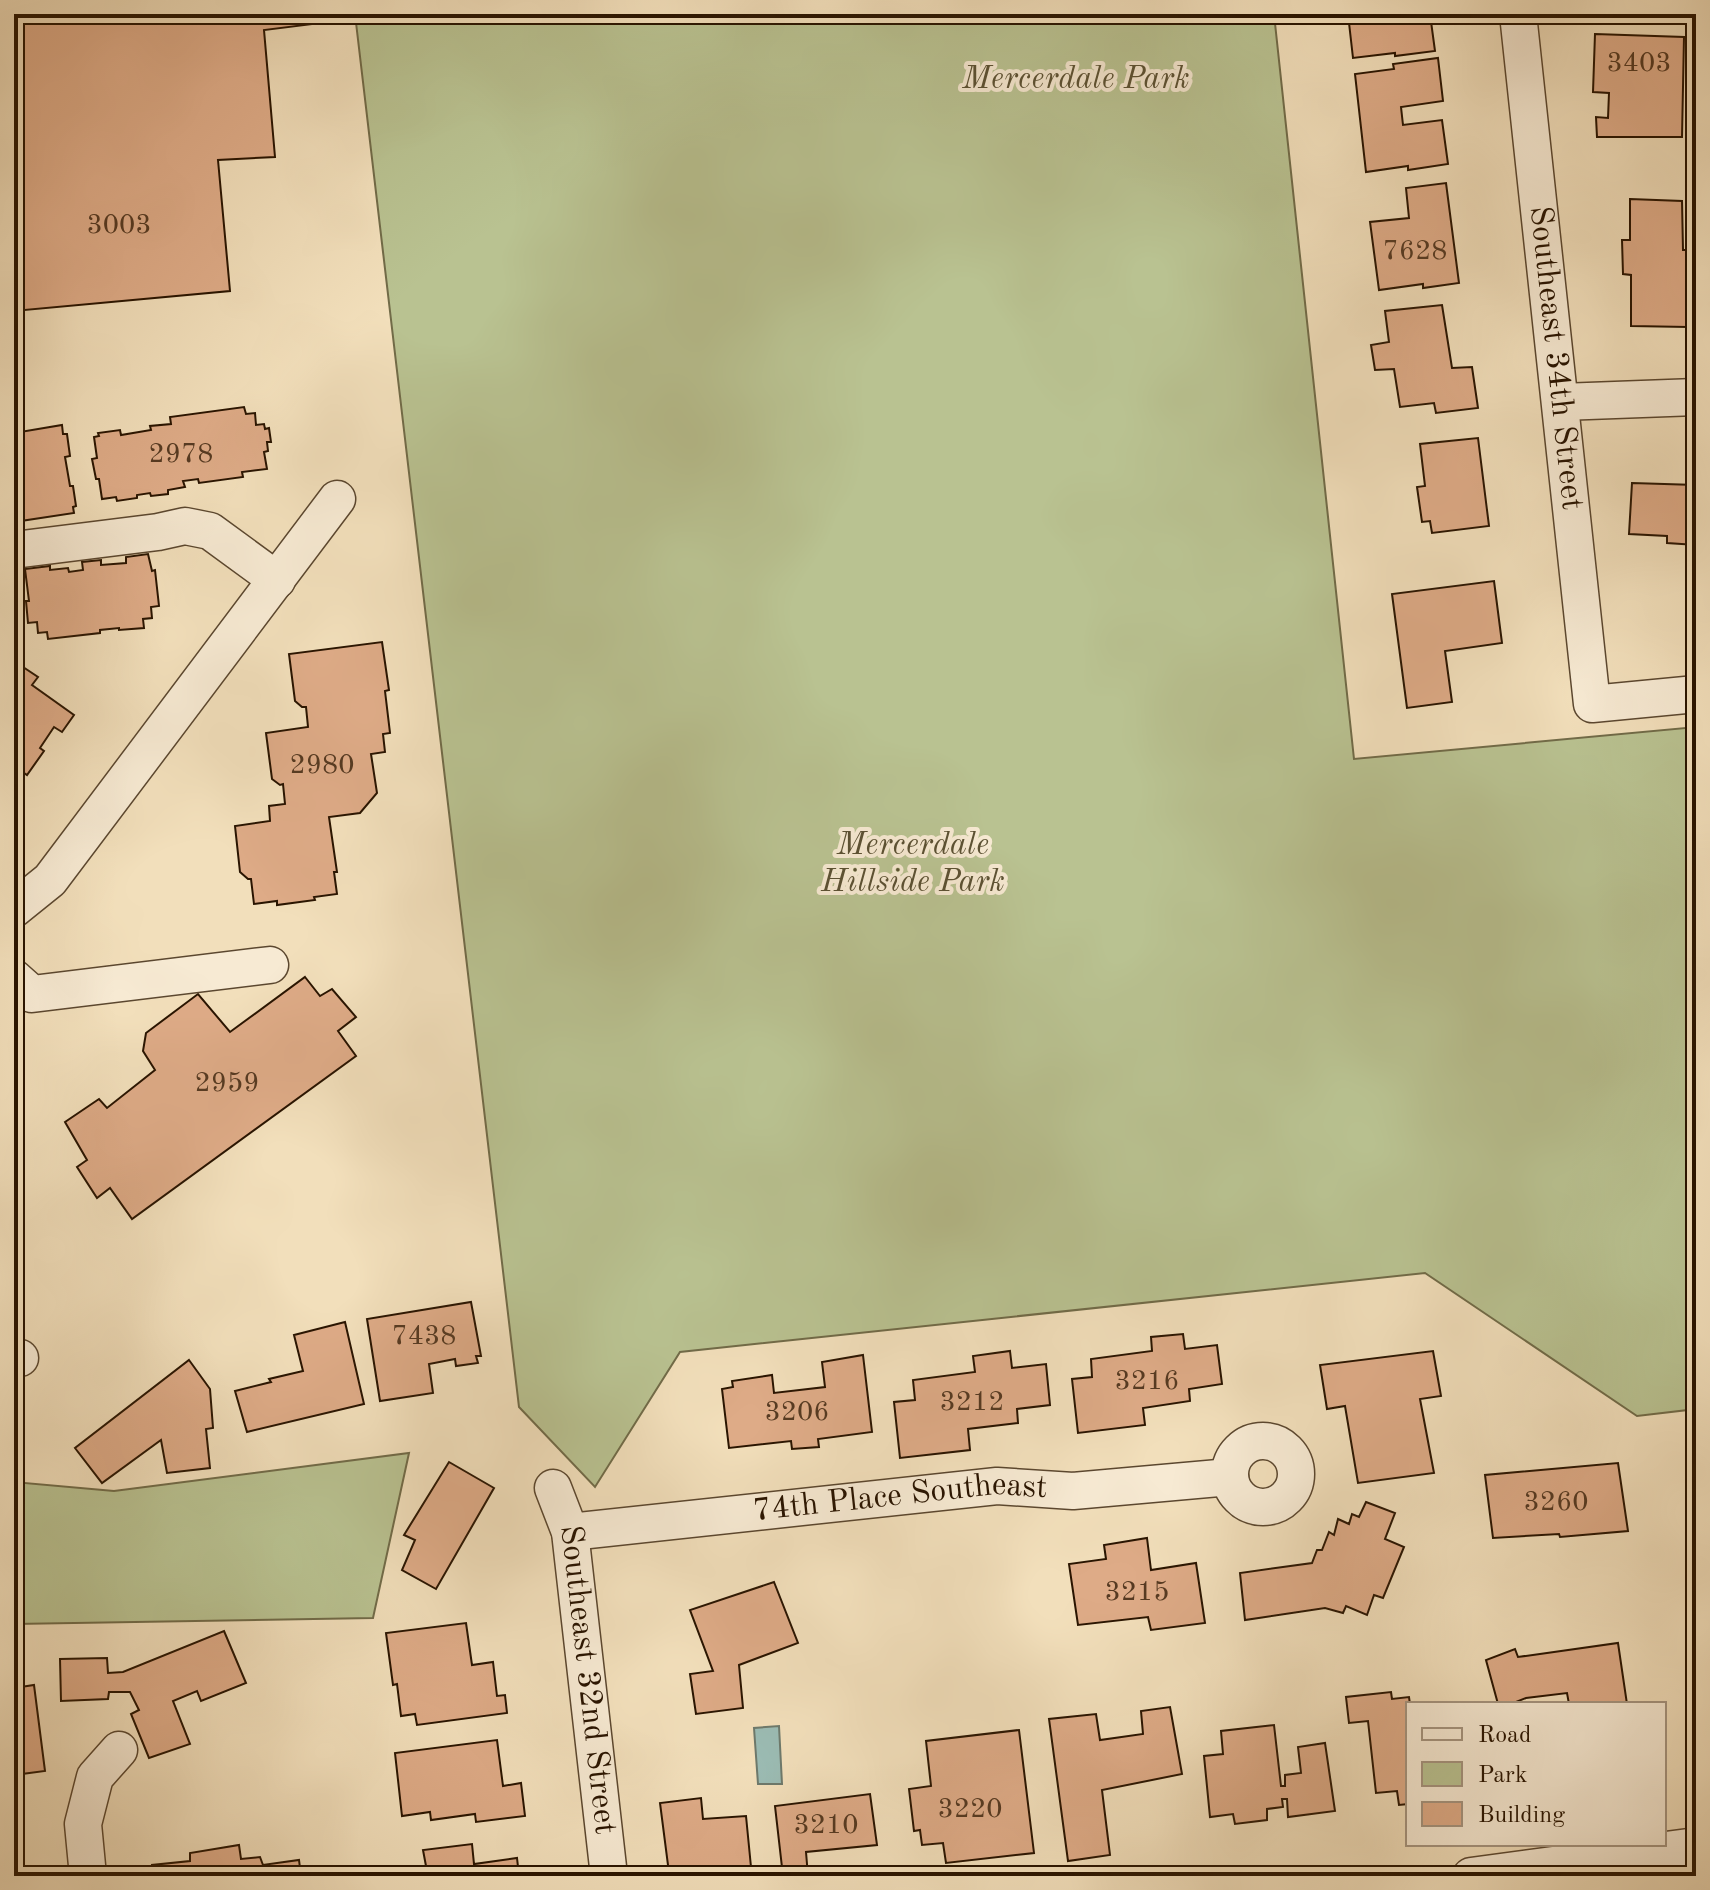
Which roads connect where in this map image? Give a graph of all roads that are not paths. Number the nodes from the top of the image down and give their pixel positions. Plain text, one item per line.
1 (1518, 14) edge
2 (1696, 397) edge
3 (1561, 402) junction
4 (337, 499) dead end
5 (14, 550) edge
6 (277, 580) junction
7 (1696, 694) edge
8 (14, 909) edge
9 (270, 965) dead end
10 (14, 978) edge
11 (1230, 1477) dead end
12 (553, 1488) dead end
13 (570, 1532) junction
14 (119, 1750) dead end
15 (1696, 1846) edge
16 (88, 1876) edge
17 (609, 1876) edge
18 (1471, 1876) edge

1 - 3 street, Southeast 34th Street
2 - 3 street
3 - 7 street, Southeast 34th Street
4 - 6 street
5 - 6 street
6 - 8 street
9 - 10 street
11 - 13 street, 74th Place Southeast
12 - 13 street, Southeast 32nd Street
13 - 17 street, Southeast 32nd Street
14 - 16 street
15 - 18 street

